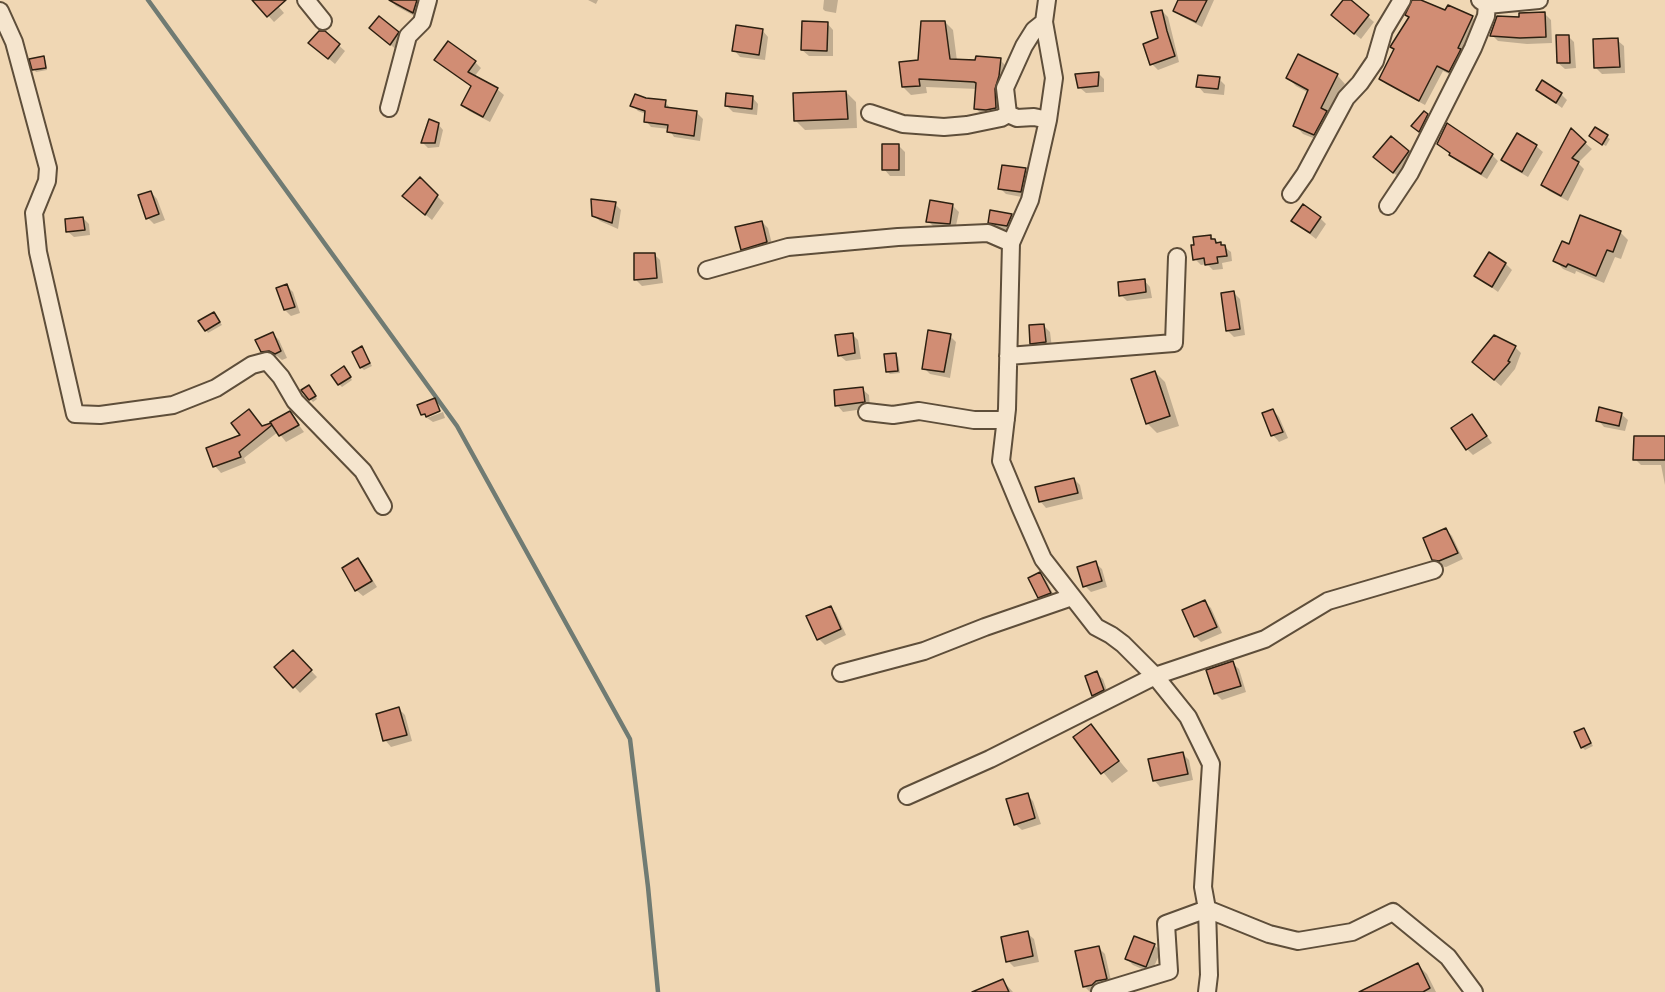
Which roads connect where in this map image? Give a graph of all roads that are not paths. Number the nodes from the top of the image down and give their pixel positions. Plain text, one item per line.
1 (306, 0) edge
2 (428, 0) edge
3 (1047, 0) edge
4 (1402, 0) edge
5 (1539, 0) edge
6 (1483, 2) edge
7 (0, 11) edge
8 (323, 21) dead end
9 (1044, 22) junction
10 (389, 108) dead end
11 (870, 113) dead end
12 (1008, 114) junction
13 (1048, 120) junction
14 (1291, 194) dead end
15 (1388, 206) dead end
16 (1011, 243) junction
17 (1178, 257) dead end
18 (707, 270) dead end
19 (1008, 356) junction
20 (867, 412) dead end
21 (1006, 420) junction
22 (382, 506) dead end
23 (1434, 570) dead end
24 (1072, 597) junction
25 (841, 674) dead end
26 (1155, 676) junction
27 (908, 796) dead end
28 (1207, 909) junction
29 (1100, 992) edge
30 (1207, 992) edge
31 (1474, 992) edge

1 - 8 street
2 - 10 street
3 - 9 street
4 - 14 street
5 - 6 street
6 - 15 street
7 - 22 street
9 - 12 street
9 - 13 street
11 - 12 street
12 - 13 street
13 - 16 street
16 - 18 street
16 - 19 street
17 - 19 street
19 - 21 street
20 - 21 street
21 - 24 street
23 - 26 street
24 - 25 street
24 - 26 street
26 - 27 street
26 - 28 street
28 - 29 street
28 - 30 street
28 - 31 street

